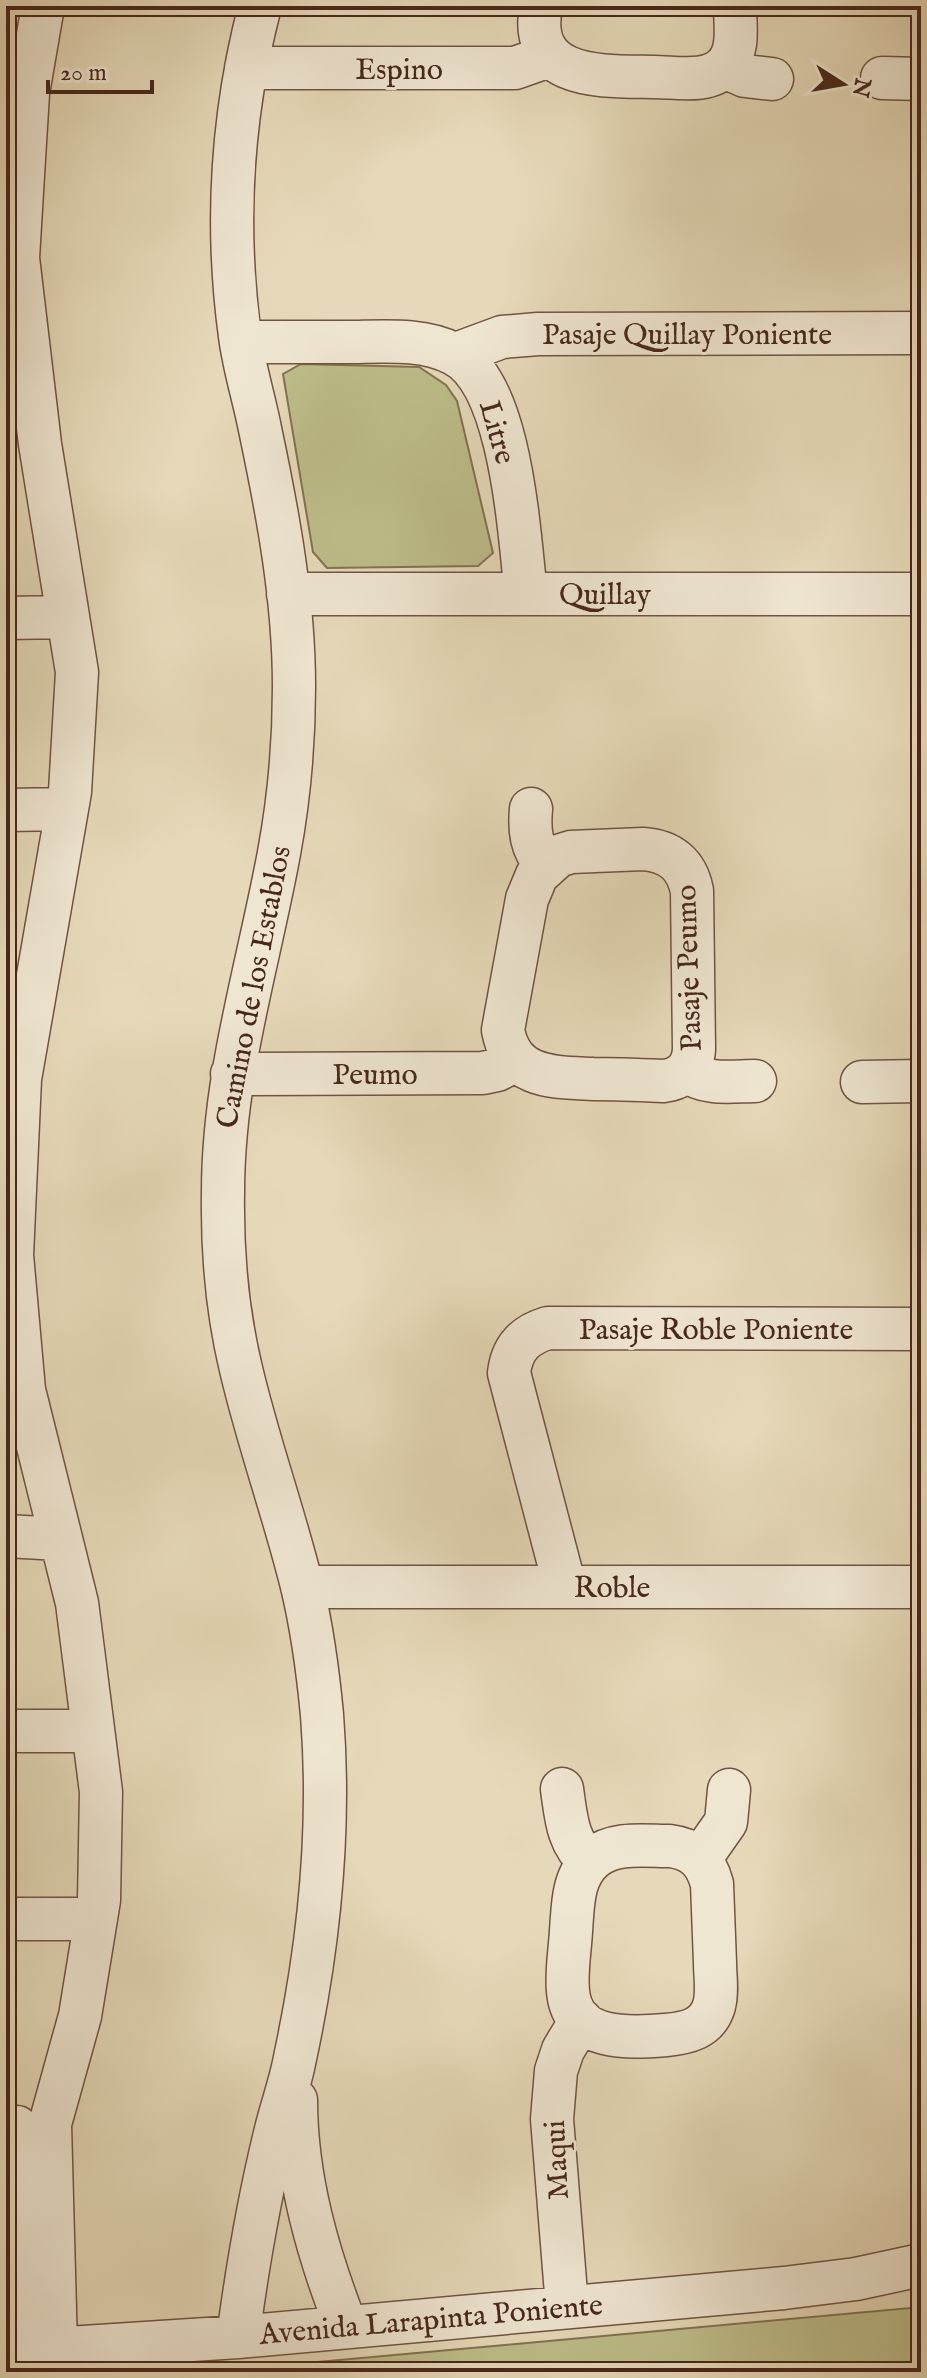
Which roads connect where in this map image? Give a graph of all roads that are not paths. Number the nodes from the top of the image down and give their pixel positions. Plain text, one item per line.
1 (43, 6) edge
2 (260, 6) edge
3 (541, 6) edge
4 (735, 6) edge
5 (549, 56) junction
6 (725, 67) junction
7 (246, 68) junction
8 (772, 79) dead end
9 (13, 227) edge
10 (921, 333) edge
11 (241, 342) junction
12 (456, 354) junction
13 (22, 425) edge
14 (288, 594) junction
15 (526, 594) junction
16 (921, 594) edge
17 (68, 617) junction
18 (6, 618) edge
19 (67, 809) junction
20 (531, 809) dead end
21 (6, 810) edge
22 (546, 865) junction
23 (17, 1035) edge
24 (516, 1060) junction
25 (687, 1071) junction
26 (232, 1074) junction
27 (755, 1081) dead end
28 (921, 1081) edge
29 (862, 1082) dead end
30 (921, 1329) edge
31 (13, 1346) edge
32 (6, 1536) edge
33 (60, 1539) junction
34 (302, 1587) junction
35 (565, 1587) junction
36 (921, 1587) edge
37 (6, 1731) edge
38 (93, 1731) junction
39 (562, 1789) dead end
40 (729, 1790) dead end
41 (700, 1859) junction
42 (590, 1862) junction
43 (6, 1919) edge
44 (95, 1919) junction
45 (581, 2020) junction
46 (295, 2059) junction
47 (24, 2126) edge
48 (921, 2265) edge
49 (856, 2279) junction
50 (921, 2287) edge
51 (567, 2306) junction
52 (346, 2326) junction
53 (238, 2337) junction
54 (27, 2350) edge

1 - 9 street
2 - 7 street, Camino de los Establos
3 - 5 street
4 - 6 street
5 - 6 street
5 - 7 street, Espino
6 - 8 street
7 - 11 street, Camino de los Establos
9 - 13 street
10 - 12 street, Pasaje Quillay Poniente
11 - 12 street
11 - 14 street, Camino de los Establos
12 - 15 street, Litre
13 - 17 street
14 - 15 street, Quillay
14 - 26 street, Camino de los Establos
15 - 16 street, Quillay
17 - 18 street
17 - 19 street
19 - 21 street
19 - 23 street
20 - 22 street
22 - 24 street
22 - 25 street, Pasaje Peumo
23 - 31 street
24 - 25 street, Pasaje Peumo
24 - 26 street, Peumo
25 - 27 street, Pasaje Peumo
26 - 34 street, Camino de los Establos
28 - 29 street
30 - 35 street, Pasaje Roble Poniente
31 - 33 street
32 - 33 street
33 - 38 street
34 - 35 street, Roble
34 - 46 street, Camino de los Establos
35 - 36 street, Roble
37 - 38 street
38 - 44 street
39 - 42 street
40 - 41 street
41 - 42 street
41 - 45 street
42 - 45 street
43 - 44 street
44 - 47 street
45 - 51 street, Maqui
46 - 52 street, Camino de los Establos
46 - 53 street, Camino de los Establos
47 - 54 street
48 - 49 street, Avenida Larapinta Poniente
49 - 50 street, Avenida Larapinta Poniente
49 - 51 street, Avenida Larapinta Poniente
51 - 52 street, Avenida Larapinta Poniente
52 - 53 street, Avenida Larapinta Poniente
53 - 54 street, Avenida Larapinta Poniente

